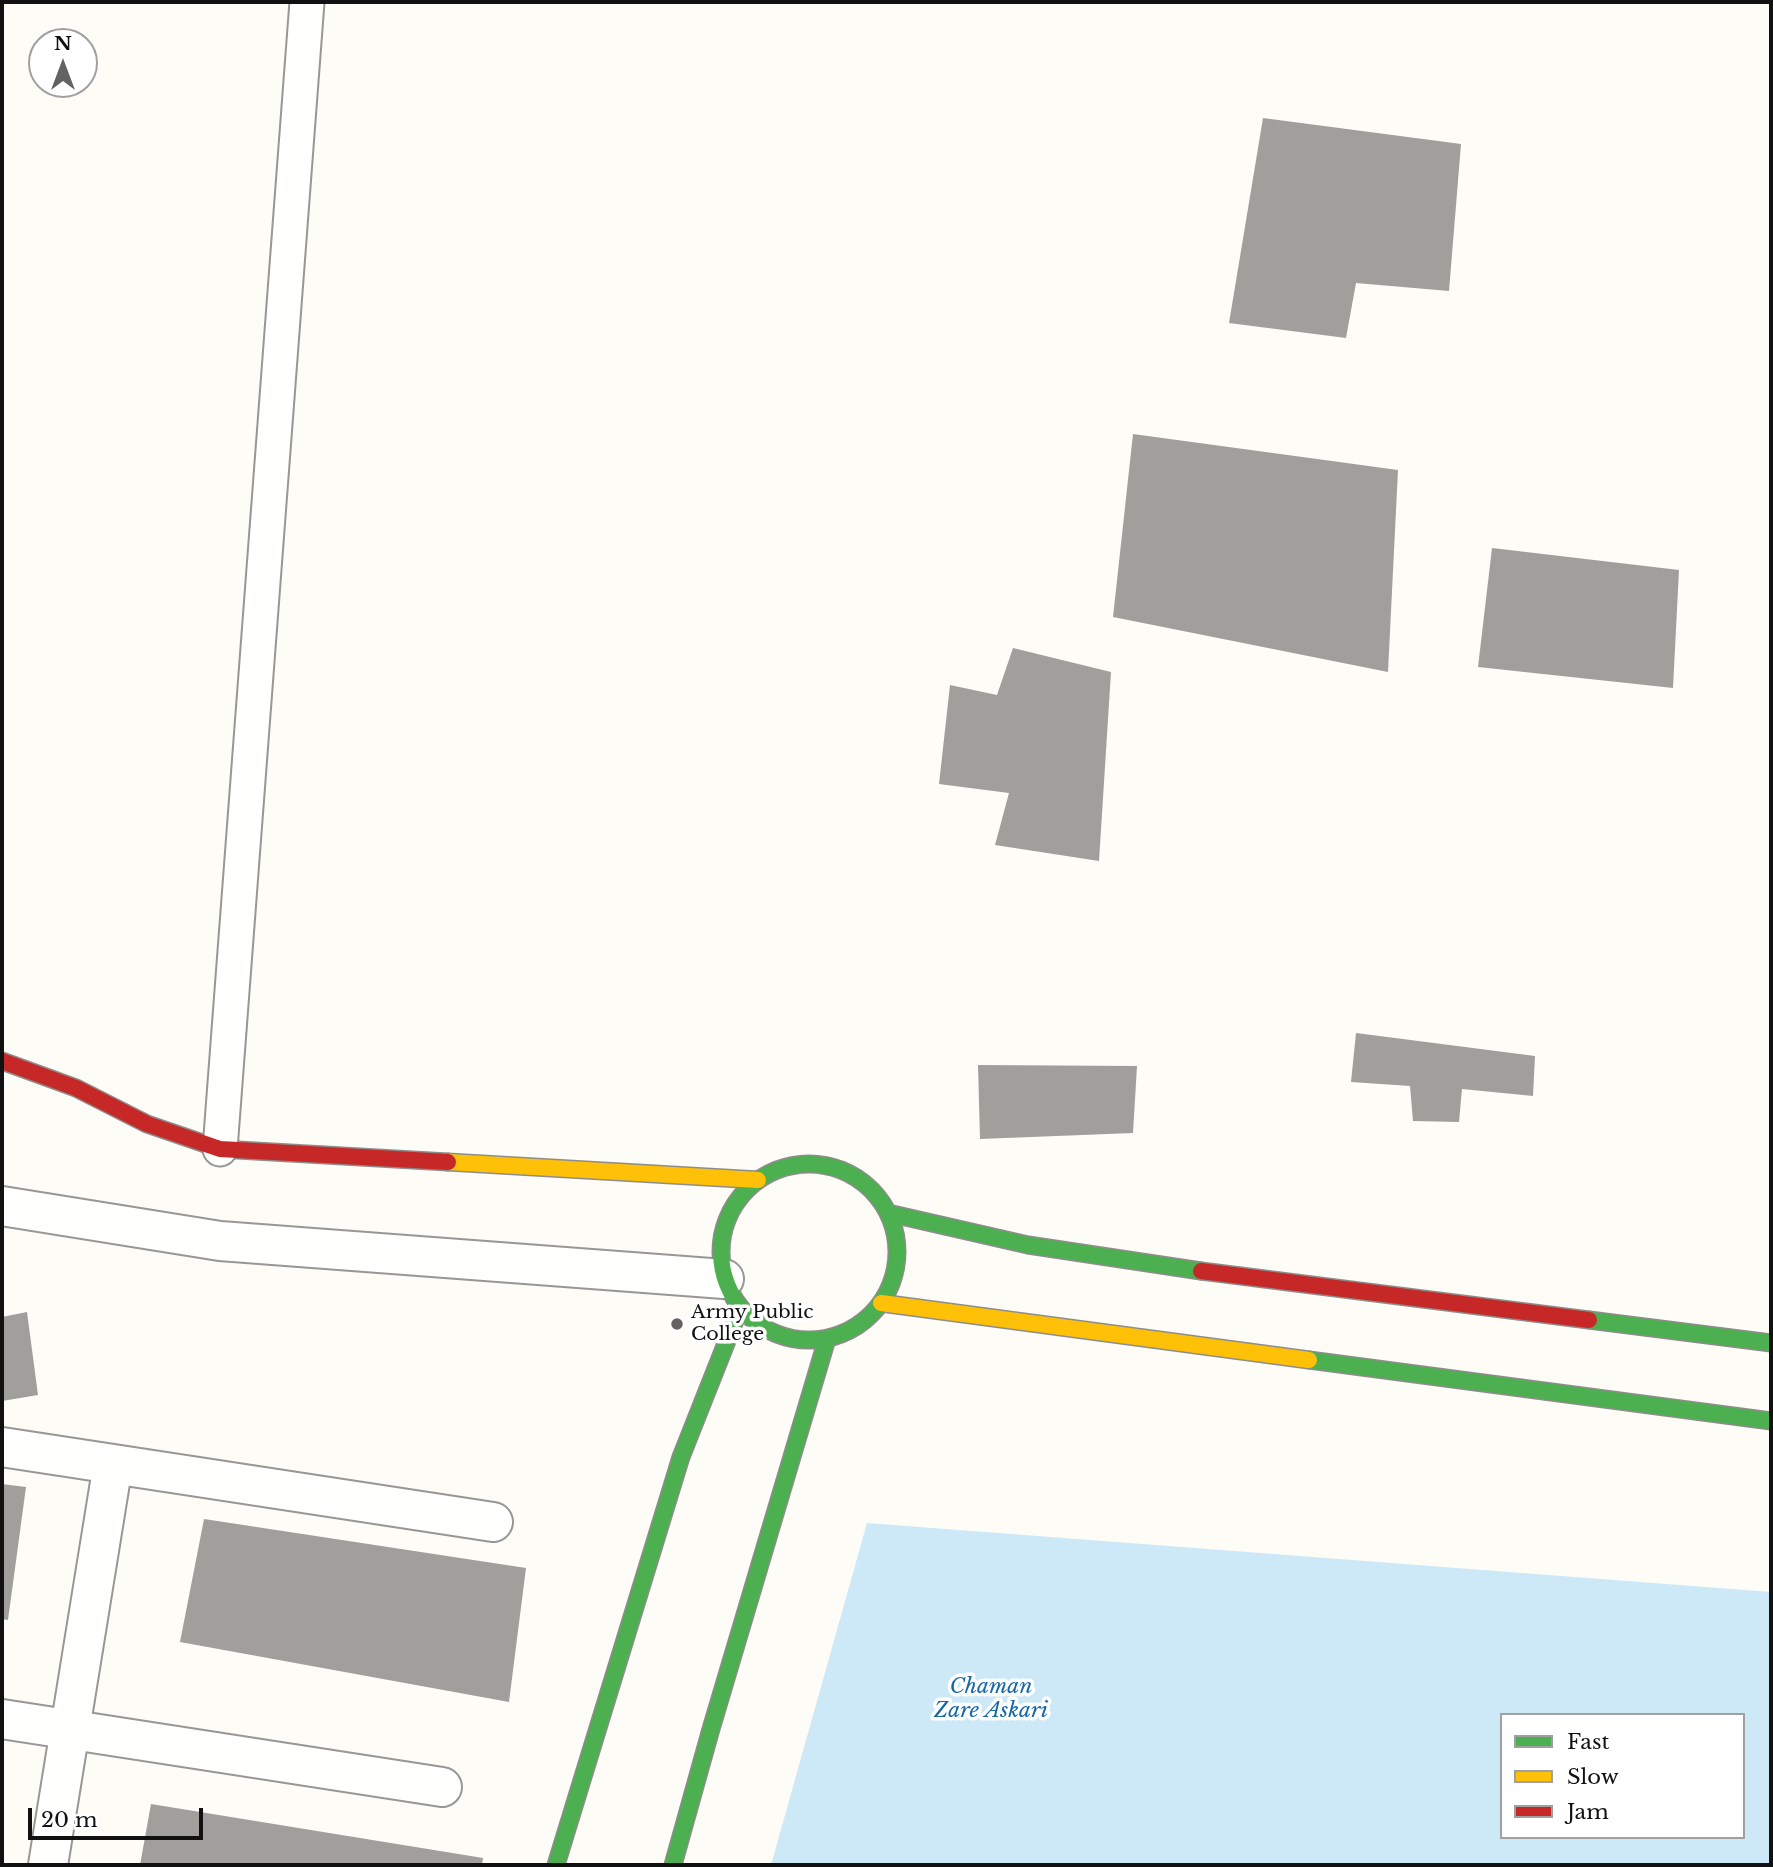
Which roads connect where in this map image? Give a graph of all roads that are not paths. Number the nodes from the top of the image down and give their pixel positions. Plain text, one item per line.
1 (307, 2) edge
2 (2, 1061) edge
3 (220, 1149) junction
4 (758, 1180) junction
5 (2, 1206) edge
6 (888, 1213) junction
7 (732, 1293) junction
8 (881, 1303) junction
9 (827, 1339) junction
10 (1771, 1343) edge
11 (1771, 1421) edge
12 (2, 1447) edge
13 (113, 1464) junction
14 (493, 1522) dead end
15 (2, 1719) edge
16 (70, 1730) junction
17 (442, 1787) dead end
18 (48, 1865) edge
19 (556, 1865) edge
20 (673, 1865) edge

1 - 3 lane
2 - 3 street
3 - 4 street
4 - 6 street
4 - 7 street
5 - 7 street
6 - 8 street
6 - 10 street
7 - 9 street
7 - 19 street
8 - 9 street
8 - 11 street
9 - 20 street
12 - 13 street
13 - 14 street
13 - 16 street
15 - 16 street
16 - 17 street
16 - 18 street

